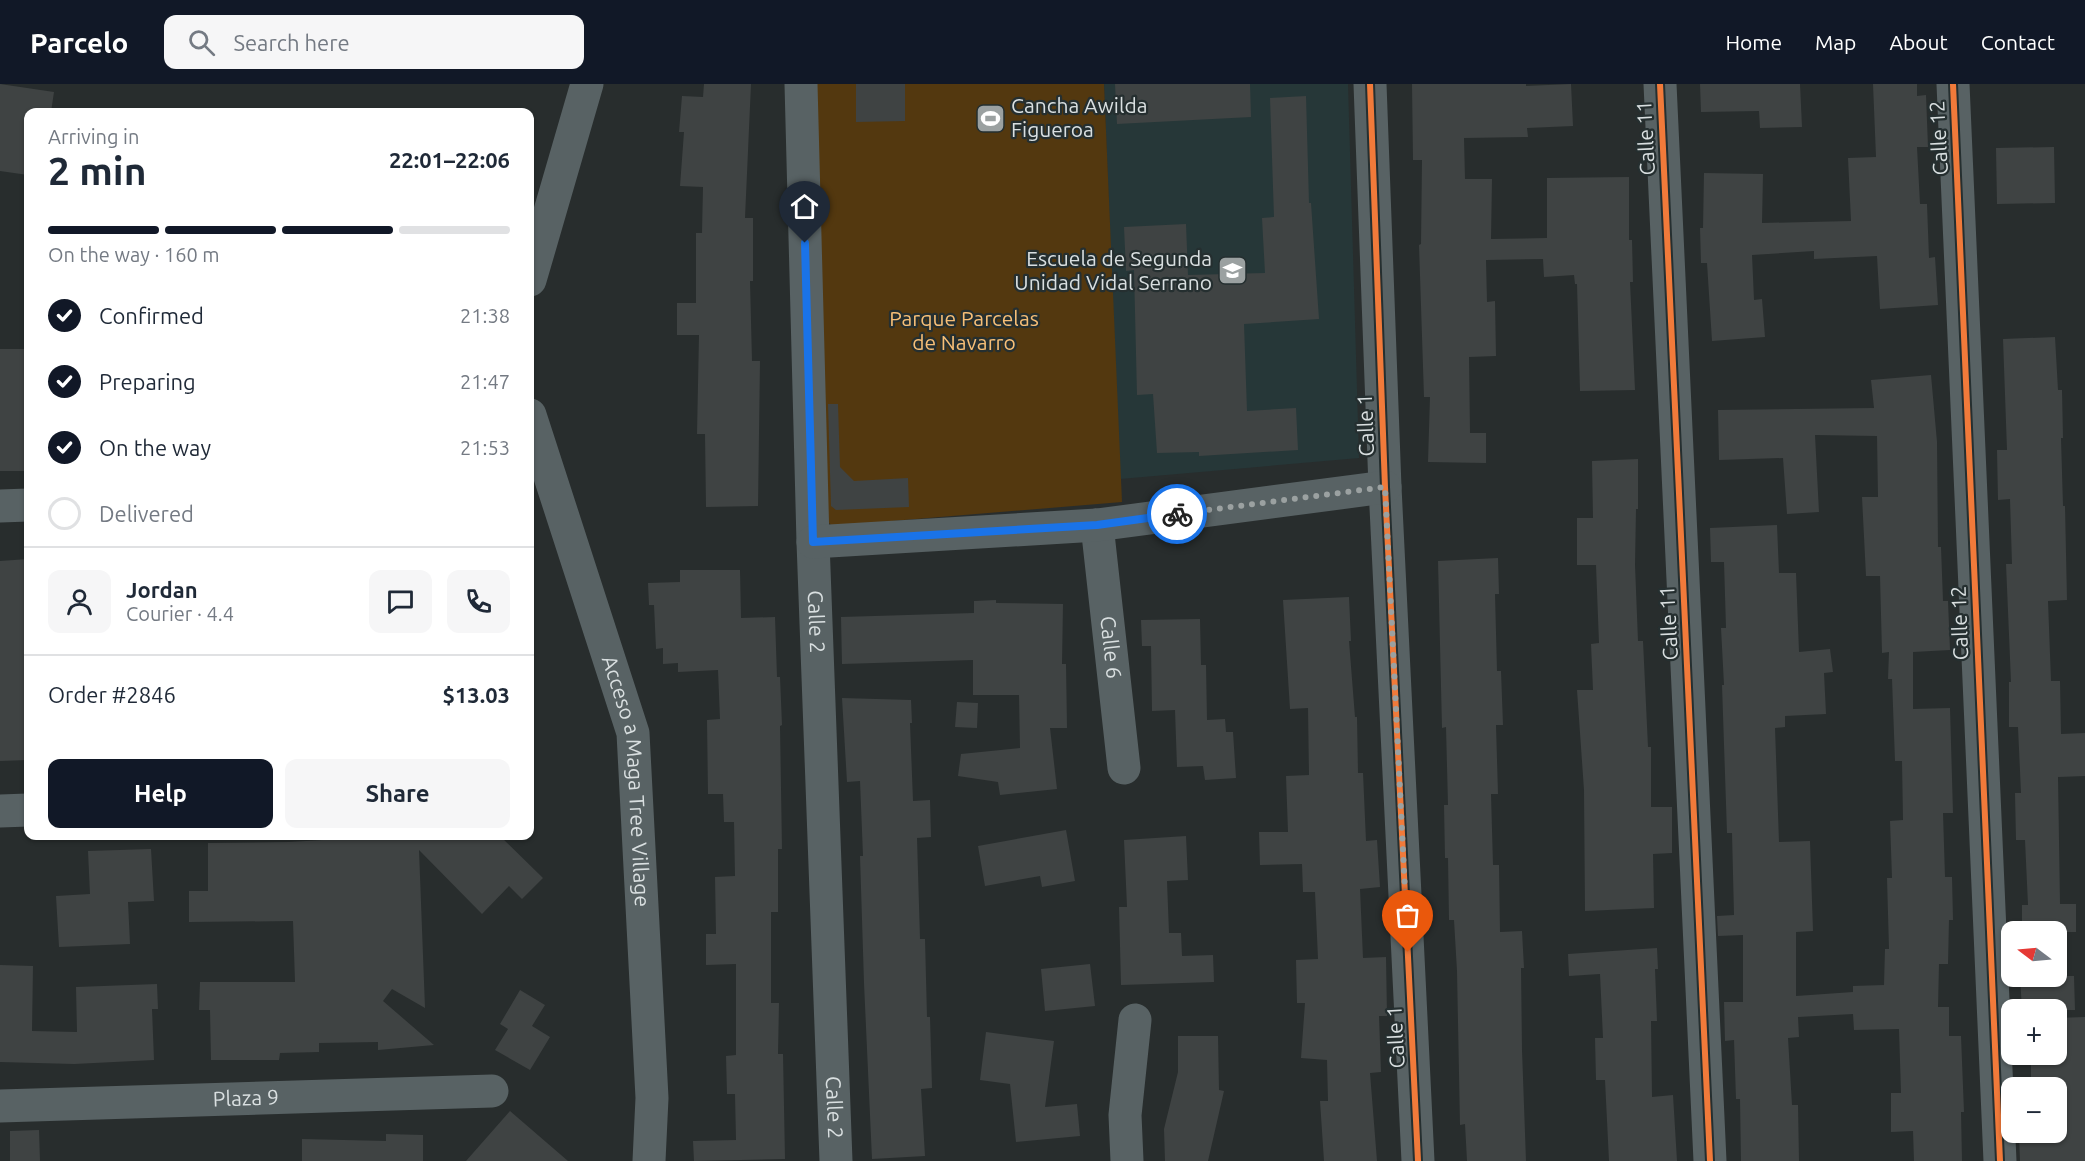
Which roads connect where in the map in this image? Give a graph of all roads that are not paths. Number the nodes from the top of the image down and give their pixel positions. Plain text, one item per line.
1 (587, 84) edge
2 (801, 84) edge
3 (1370, 84) edge
4 (1660, 84) edge
5 (1953, 84) edge
6 (534, 266) edge
7 (534, 427) edge
8 (1385, 487) junction
9 (24, 505) edge
10 (0, 506) edge
11 (1097, 525) junction
12 (813, 542) junction
13 (1124, 768) dead end
14 (24, 810) edge
15 (0, 811) edge
16 (1135, 1020) dead end
17 (492, 1091) dead end
18 (0, 1106) edge
19 (649, 1161) edge
20 (836, 1161) edge
21 (1127, 1161) edge
22 (1418, 1161) edge
23 (1710, 1161) edge
24 (2000, 1161) edge

1 - 6 street
2 - 12 street, Calle 2
3 - 8 street, Calle 1
4 - 23 street, Calle 11
5 - 24 street, Calle 12
7 - 19 street, Acceso a Maga Tree Village
8 - 11 street
8 - 22 street, Calle 1
9 - 10 street
11 - 12 street
11 - 13 street, Calle 6
12 - 20 street, Calle 2
14 - 15 street
16 - 21 street
17 - 18 street, Plaza 9

